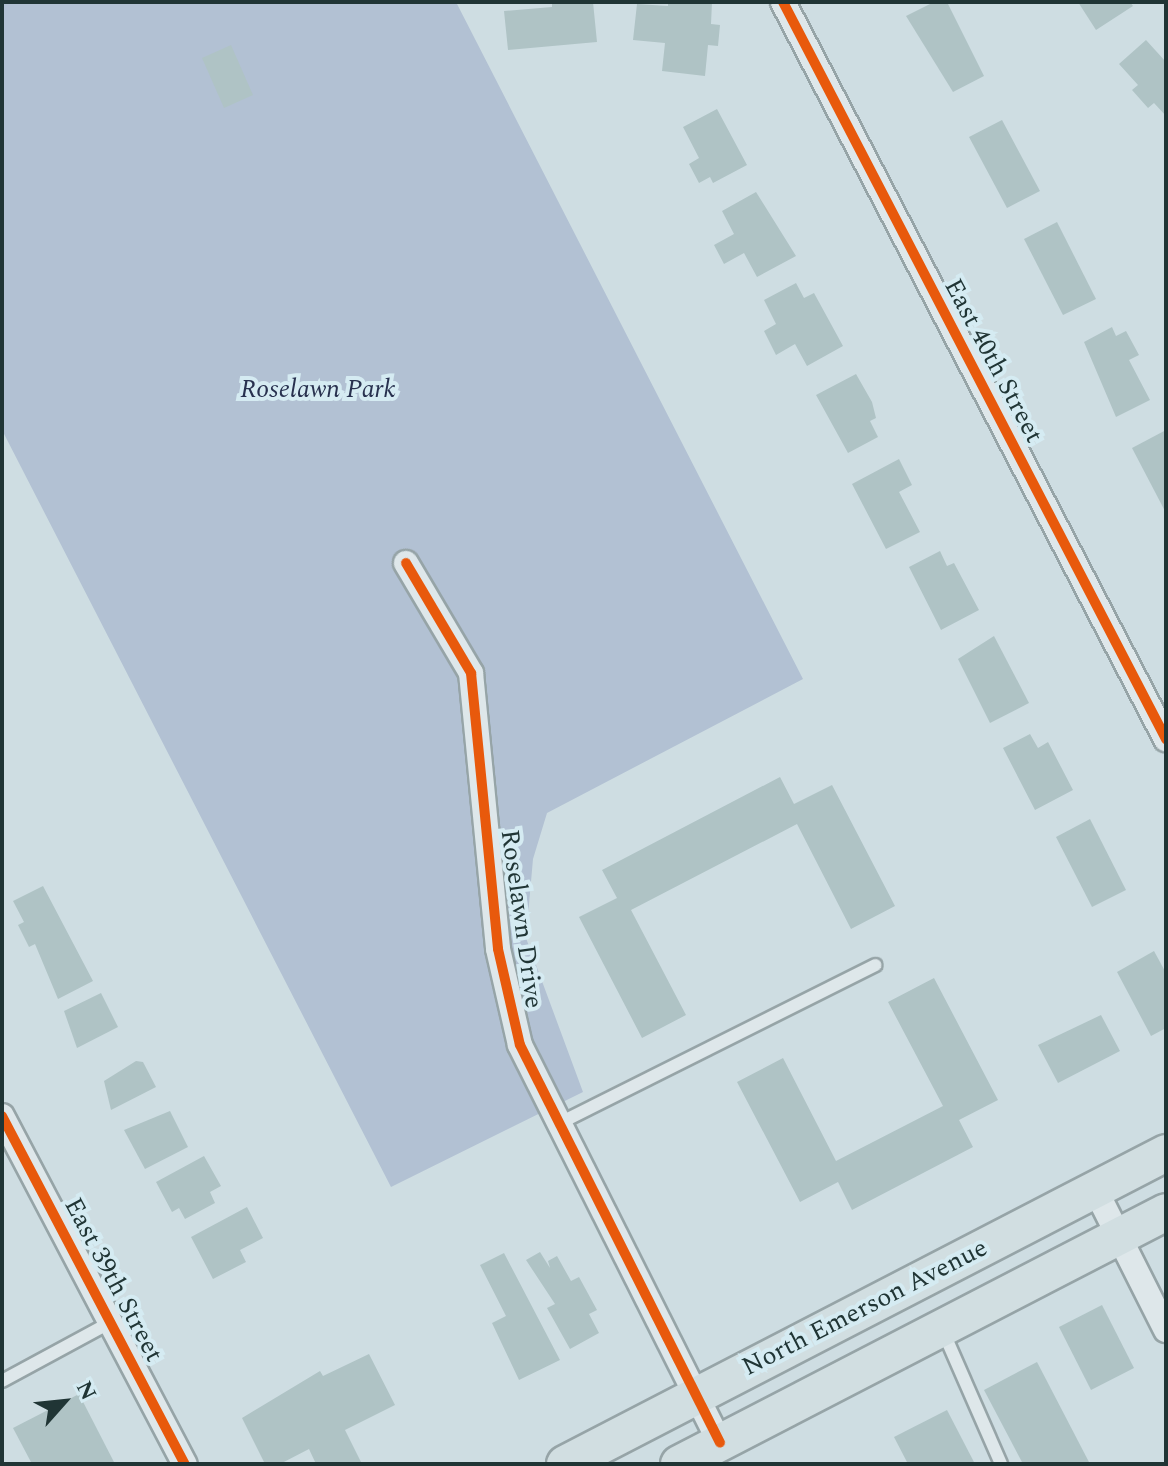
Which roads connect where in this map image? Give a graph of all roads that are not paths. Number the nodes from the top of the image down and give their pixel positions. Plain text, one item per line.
1 (783, 2) edge
2 (406, 563) dead end
3 (1166, 739) edge
4 (875, 965) dead end
5 (2, 1116) edge
6 (558, 1124) junction
7 (1166, 1153) edge
8 (1095, 1189) junction
9 (1166, 1212) edge
10 (1118, 1236) junction
11 (111, 1322) junction
12 (941, 1328) junction
13 (1166, 1330) edge
14 (2, 1381) edge
15 (696, 1396) junction
16 (720, 1443) junction
17 (185, 1464) edge
18 (565, 1464) edge
19 (679, 1464) edge
20 (1001, 1464) edge

1 - 3 street, East 40th Street
2 - 6 street, Roselawn Drive
4 - 6 lane
5 - 11 street, East 39th Street
6 - 15 street, Roselawn Drive
7 - 8 main road, North Emerson Avenue
8 - 10 street
8 - 15 main road, North Emerson Avenue
9 - 10 main road, North Emerson Avenue
10 - 12 main road, North Emerson Avenue
10 - 13 street
11 - 14 lane
11 - 17 street, East 39th Street
12 - 16 main road, North Emerson Avenue
12 - 20 lane
15 - 16 street, Roselawn Drive
15 - 18 main road, North Emerson Avenue
16 - 19 main road, North Emerson Avenue

